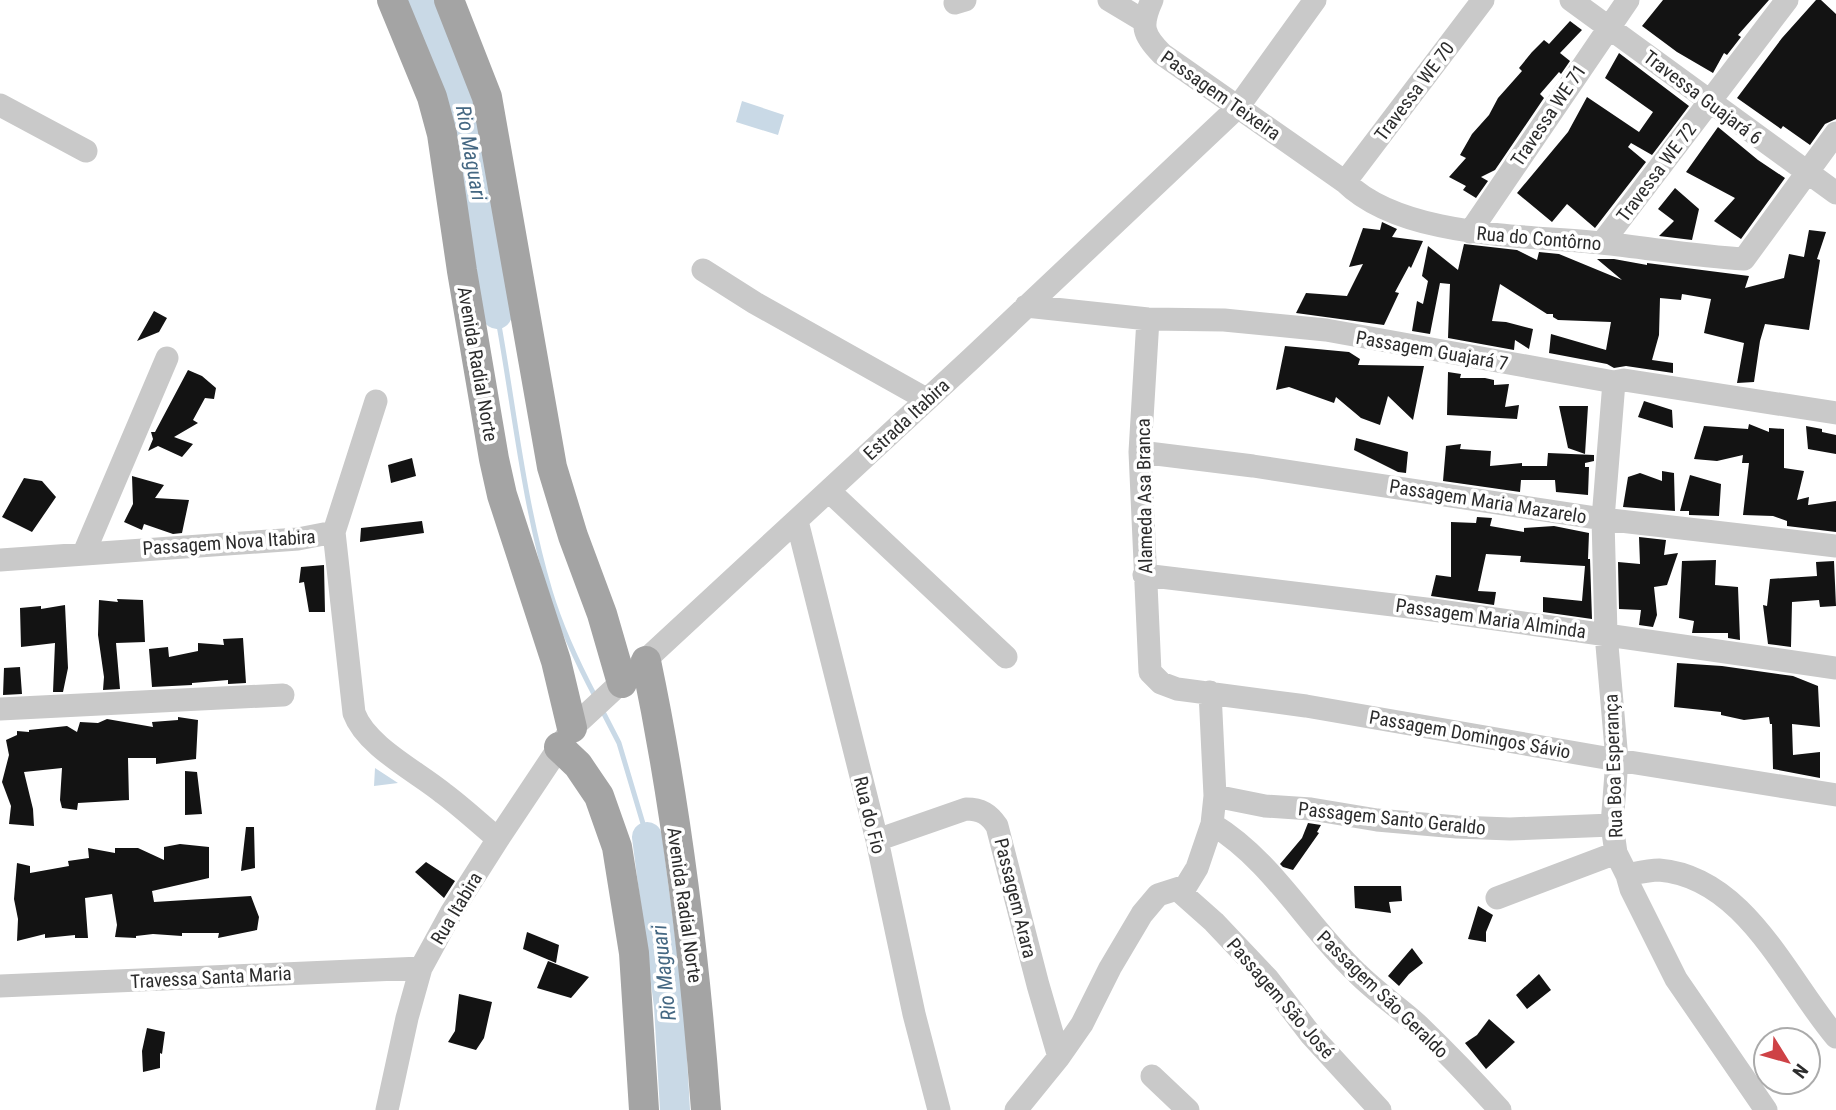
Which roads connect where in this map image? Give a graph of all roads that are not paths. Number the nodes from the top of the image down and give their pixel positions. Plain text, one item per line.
1 (392, 0) edge
2 (449, 0) edge
3 (1110, 0) edge
4 (1315, 0) edge
5 (1483, 0) edge
6 (1571, 0) edge
7 (1628, 0) edge
8 (1787, 0) edge
9 (1148, 11) edge
10 (1608, 26) junction
11 (1709, 102) junction
12 (0, 105) edge
13 (1238, 107) junction
14 (1836, 133) edge
15 (86, 151) dead end
16 (1806, 173) junction
17 (1345, 182) junction
18 (1836, 193) edge
19 (1470, 232) junction
20 (1602, 243) junction
21 (703, 270) dead end
22 (1026, 306) junction
23 (1148, 319) junction
24 (167, 358) dead end
25 (1614, 382) junction
26 (926, 399) junction
27 (376, 401) dead end
28 (1836, 413) edge
29 (1140, 452) junction
30 (829, 491) junction
31 (1604, 519) junction
32 (797, 521) junction
33 (334, 532) junction
34 (1836, 546) edge
35 (84, 553) junction
36 (0, 560) edge
37 (1144, 575) junction
38 (1606, 634) junction
39 (1006, 657) dead end
40 (646, 661) junction
41 (1836, 668) edge
42 (1150, 672) joint
43 (622, 683) junction
44 (1210, 692) junction
45 (283, 695) dead end
46 (0, 709) edge
47 (566, 737) junction
48 (1617, 760) junction
49 (1836, 795) edge
50 (1215, 796) junction
51 (1212, 824) junction
52 (1612, 825) junction
53 (498, 839) junction
54 (877, 840) junction
55 (1616, 853) junction
56 (1627, 875) junction
57 (1178, 890) junction
58 (1497, 898) dead end
59 (422, 968) junction
60 (0, 986) edge
61 (1836, 1037) edge
62 (1059, 1057) junction
63 (1152, 1076) dead end
64 (387, 1110) edge
65 (644, 1110) edge
66 (706, 1110) edge
67 (939, 1110) edge
68 (1016, 1110) edge
69 (1188, 1110) edge
70 (1380, 1110) edge
71 (1500, 1110) edge
72 (1766, 1110) edge

1 - 47 main road, Avenida Radial Norte
2 - 43 main road
3 - 9 street, Passagem Teixeira
4 - 13 street, Estrada Itabira
5 - 17 street, Travessa WE 70
6 - 10 street, Travessa Guajará 6
7 - 10 street, Travessa WE 71
8 - 11 street, Travessa WE 72
9 - 13 street, Passagem Teixeira
10 - 11 street, Travessa Guajará 6
10 - 19 street, Travessa WE 71
11 - 16 street, Travessa Guajará 6
11 - 20 street, Travessa WE 72
12 - 15 street
13 - 17 street, Passagem Teixeira
13 - 22 street, Estrada Itabira
14 - 16 street
16 - 18 street, Travessa Guajará 6
16 - 20 street, Rua do Contôrno
17 - 19 street, Rua do Contôrno
19 - 20 street, Rua do Contôrno
21 - 26 street
22 - 23 street, Passagem Guajará 7
22 - 26 street, Estrada Itabira
23 - 25 street, Passagem Guajará 7
23 - 29 street, Alameda Asa Branca
24 - 35 street
25 - 28 street, Passagem Guajará 7
25 - 31 street, Rua Boa Esperança
26 - 30 street, Estrada Itabira
27 - 33 street
29 - 31 street, Passagem Maria Mazarelo
29 - 37 street, Alameda Asa Branca
30 - 32 street, Estrada Itabira
30 - 39 street
31 - 34 street, Passagem Maria Mazarelo
31 - 38 street, Rua Boa Esperança
32 - 40 street, Estrada Itabira
32 - 54 street, Rua do Fio
33 - 35 street, Passagem Nova Itabira
33 - 53 street, Passagem Nova Itabira
35 - 36 street, Passagem Nova Itabira
37 - 38 street, Passagem Maria Alminda
37 - 42 street, Alameda Asa Branca
38 - 41 street, Passagem Maria Alminda
38 - 48 street, Rua Boa Esperança
40 - 43 street, Estrada Itabira
40 - 66 main road, Avenida Radial Norte
42 - 44 street, Passagem Domingos Sávio
43 - 47 street, Estrada Itabira
44 - 48 street, Passagem Domingos Sávio
44 - 50 street
45 - 46 street
47 - 53 street, Rua Itabira
47 - 65 main road, Avenida Radial Norte
48 - 49 street, Passagem Domingos Sávio
48 - 52 street, Rua Boa Esperança
50 - 51 street
50 - 52 street, Passagem Santo Geraldo
51 - 57 street
51 - 71 street, Passagem São Geraldo
52 - 55 street, Rua Boa Esperança
53 - 59 street, Rua Itabira
54 - 62 street, Passagem Arara
54 - 67 street, Rua do Fio
55 - 56 street, Rua Boa Esperança
55 - 58 street
56 - 61 street
56 - 72 street, Rua Boa Esperança
57 - 62 street
57 - 70 street, Passagem São José
59 - 60 street, Travessa Santa Maria
59 - 64 street, Rua Itabira
62 - 68 street
63 - 69 street

